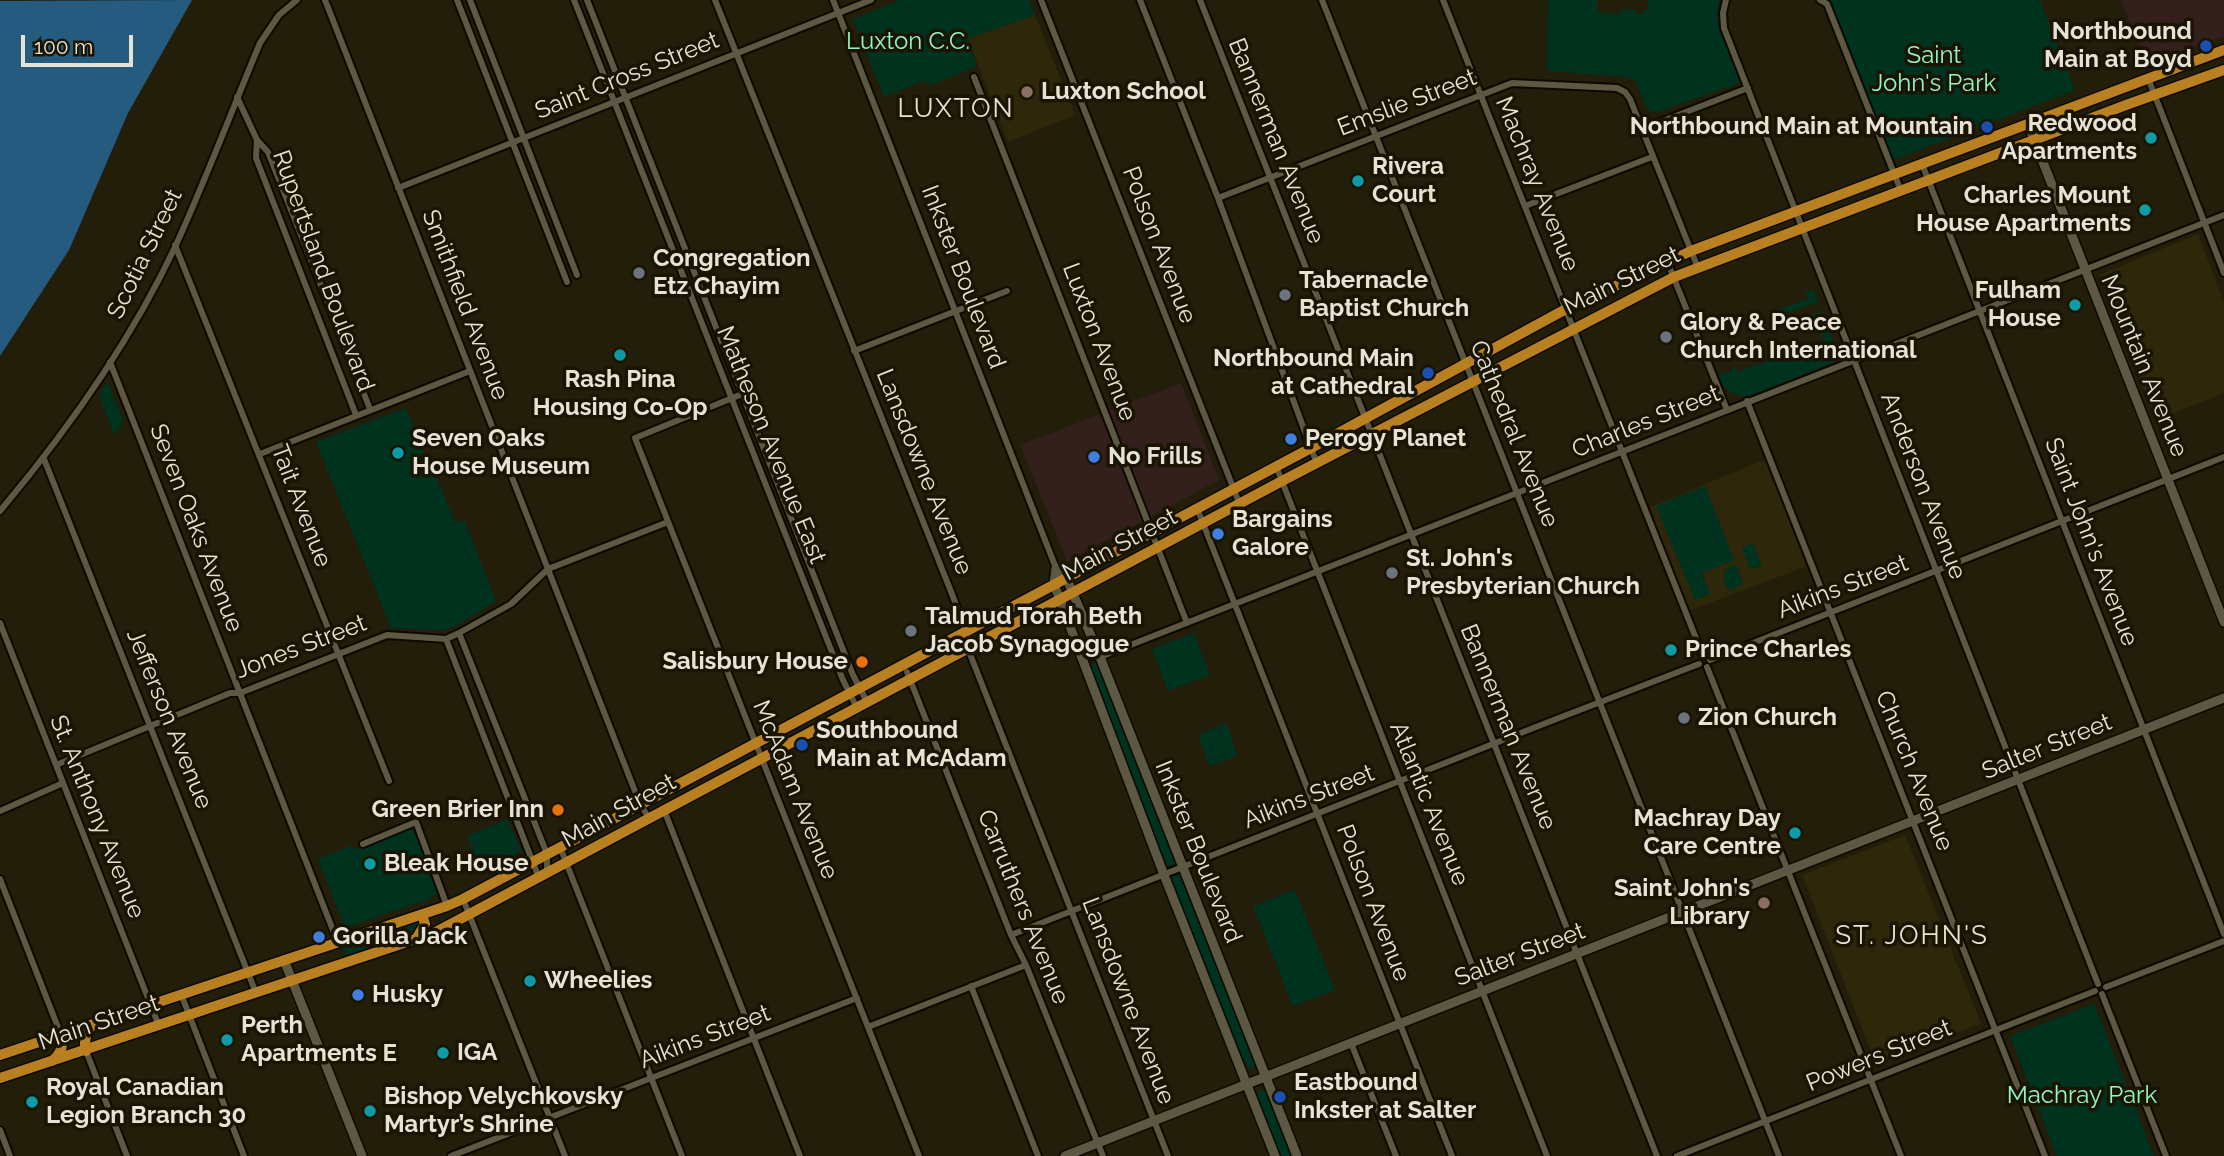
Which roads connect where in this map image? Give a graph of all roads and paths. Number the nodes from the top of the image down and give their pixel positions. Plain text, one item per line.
1 (297, 0) edge
2 (325, 0) edge
3 (457, 0) edge
4 (470, 0) edge
5 (574, 0) edge
6 (587, 0) edge
7 (715, 0) edge
8 (832, 0) edge
9 (871, 0) edge
10 (1041, 0) edge
11 (1140, 0) edge
12 (1200, 0) edge
13 (1322, 0) edge
14 (1443, 0) edge
15 (1726, 0) edge
16 (1820, 0) edge
17 (838, 13) junction
18 (2224, 50) edge
19 (736, 53) junction
20 (2224, 70) edge
21 (974, 77) dead end
22 (2148, 78) junction
23 (1748, 88) junction
24 (1481, 94) junction
25 (2155, 94) junction
26 (237, 97) junction
27 (625, 98) junction
28 (614, 102) junction
29 (2028, 124) junction
30 (1642, 129) junction
31 (1376, 136) junction
32 (523, 138) junction
33 (257, 140) junction
34 (2034, 141) junction
35 (513, 142) junction
36 (1652, 157) junction
37 (1922, 164) junction
38 (1895, 174) junction
39 (1270, 178) junction
40 (1929, 181) junction
41 (398, 188) junction
42 (1901, 191) junction
43 (1218, 198) junction
44 (1525, 206) junction
45 (1796, 212) junction
46 (2224, 215) edge
47 (2204, 223) junction
48 (1801, 228) junction
49 (175, 245) junction
50 (1691, 251) junction
51 (1667, 261) junction
52 (1698, 268) junction
53 (2085, 270) junction
54 (2224, 273) edge
55 (577, 275) dead end
56 (1674, 277) junction
57 (567, 282) dead end
58 (1007, 291) dead end
59 (1566, 309) junction
60 (956, 310) junction
61 (1980, 310) junction
62 (1574, 328) junction
63 (854, 351) junction
64 (1853, 361) junction
65 (110, 362) junction
66 (1465, 364) junction
67 (470, 371) junction
68 (1474, 381) junction
69 (742, 394) junction
70 (732, 399) junction
71 (1747, 401) junction
72 (370, 409) junction
73 (1727, 410) junction
74 (356, 415) junction
75 (1365, 419) junction
76 (1371, 434) junction
77 (1311, 448) junction
78 (1621, 452) junction
79 (260, 454) junction
80 (2224, 457) edge
81 (44, 459) junction
82 (1317, 464) junction
83 (1276, 466) junction
84 (2167, 478) junction
85 (1282, 481) junction
86 (1234, 488) junction
87 (1517, 493) junction
88 (1240, 505) junction
89 (1197, 508) junction
90 (0, 511) edge
91 (2062, 520) junction
92 (668, 522) junction
93 (1204, 524) junction
94 (1153, 531) junction
95 (1412, 536) junction
96 (1157, 549) junction
97 (1056, 568) junction
98 (548, 569) junction
99 (1936, 571) junction
100 (1316, 572) junction
101 (1066, 578) junction
102 (1054, 584) junction
103 (1073, 593) junction
104 (1060, 600) junction
105 (1235, 605) junction
106 (1830, 612) junction
107 (0, 622) edge
108 (2224, 622) edge
109 (1187, 623) junction
110 (966, 631) junction
111 (459, 634) junction
112 (446, 639) junction
113 (968, 649) junction
114 (338, 653) junction
115 (1081, 655) junction
116 (1100, 657) junction
117 (1705, 662) junction
118 (909, 676) junction
119 (859, 687) junction
120 (240, 693) junction
121 (849, 693) junction
122 (2224, 698) edge
123 (867, 702) junction
124 (1599, 702) junction
125 (856, 708) junction
126 (150, 725) junction
127 (2144, 730) junction
128 (755, 743) junction
129 (1493, 744) junction
130 (762, 758) junction
131 (56, 765) junction
132 (2018, 780) junction
133 (389, 781) dead end
134 (1400, 782) junction
135 (63, 783) junction
136 (640, 804) junction
137 (664, 810) junction
138 (0, 811) edge
139 (1318, 814) junction
140 (649, 818) junction
141 (1913, 821) junction
142 (363, 844) dead end
143 (560, 847) junction
144 (547, 854) junction
145 (533, 862) junction
146 (566, 864) junction
147 (1184, 867) junction
148 (1787, 869) junction
149 (1164, 875) junction
150 (543, 876) junction
151 (0, 879) edge
152 (463, 899) junction
153 (447, 906) junction
154 (1071, 910) junction
155 (1682, 912) junction
156 (422, 915) junction
157 (470, 915) junction
158 (2224, 934) edge
159 (1011, 935) junction
160 (416, 940) junction
161 (2224, 941) edge
162 (338, 943) junction
163 (1578, 953) junction
164 (284, 960) junction
165 (1026, 965) junction
166 (248, 972) junction
167 (293, 981) junction
168 (971, 986) junction
169 (2100, 989) junction
170 (1482, 991) junction
171 (256, 993) junction
172 (181, 994) junction
173 (856, 998) junction
174 (151, 1005) junction
175 (189, 1015) junction
176 (1400, 1023) junction
177 (94, 1024) junction
178 (159, 1026) junction
179 (868, 1027) junction
180 (1996, 1030) junction
181 (61, 1035) junction
182 (754, 1039) junction
183 (1350, 1043) junction
184 (86, 1051) junction
185 (0, 1055) edge
186 (52, 1062) junction
187 (1265, 1076) junction
188 (0, 1078) edge
189 (651, 1078) junction
190 (1871, 1080) junction
191 (1248, 1084) junction
192 (550, 1117) junction
193 (1154, 1121) junction
194 (1765, 1121) junction
195 (0, 1130) edge
196 (1097, 1142) junction
197 (463, 1154) edge
198 (10, 1156) edge
199 (127, 1156) edge
200 (244, 1156) edge
201 (362, 1156) edge
202 (451, 1156) edge
203 (565, 1156) edge
204 (682, 1156) edge
205 (800, 1156) edge
206 (919, 1156) edge
207 (1038, 1156) edge
208 (1065, 1156) edge
209 (1103, 1156) edge
210 (1168, 1156) edge
211 (1275, 1156) edge
212 (1297, 1156) edge
213 (1396, 1156) edge
214 (1452, 1156) edge
215 (1547, 1156) edge
216 (1657, 1156) edge
217 (1677, 1156) edge
218 (1779, 1156) edge
219 (1901, 1156) edge
220 (2045, 1156) edge
221 (2166, 1156) edge

1 - 26 street, Scotia Street
2 - 41 street, Smithfield Avenue
3 - 35 street
4 - 32 street
5 - 28 street, Matheson Avenue East
6 - 27 street, Matheson Avenue East
7 - 19 street, Lansdowne Avenue
8 - 17 street, Inkster Boulevard
9 - 17 street, Saint Cross Street
10 - 86 street, Polson Avenue
11 - 43 street
12 - 39 street, Bannerman Avenue
13 - 31 street, Cathedral Avenue
14 - 24 street, Machray Avenue
15 - 23 street, Anderson Avenue
16 - 38 street
17 - 19 street, Saint Cross Street
17 - 60 street, Inkster Boulevard
18 - 22 main road, Main Street
19 - 27 street, Saint Cross Street
19 - 63 street, Lansdowne Avenue
20 - 25 main road, Main Street
21 - 94 street, Luxton Avenue
22 - 25 street
22 - 29 main road, Main Street
23 - 30 street
23 - 45 street, Anderson Avenue
24 - 30 street, Emslie Street
24 - 31 street, Emslie Street
24 - 44 street, Machray Avenue
25 - 34 main road, Main Street
25 - 47 street
26 - 33 street, Rupertsland Boulevard
26 - 49 street, Scotia Street
27 - 28 street, Saint Cross Street
27 - 69 street, Matheson Avenue East
28 - 32 street, Saint Cross Street
28 - 70 street, Matheson Avenue East
29 - 34 main road, Mountain Avenue
29 - 37 main road, Main Street
30 - 36 street
31 - 39 street, Emslie Street
31 - 66 street, Cathedral Avenue
32 - 35 street, Saint Cross Street
32 - 55 street
33 - 72 street, Rupertsland Boulevard
33 - 74 street, Rupertsland Boulevard
34 - 40 main road, Main Street
34 - 53 main road, Mountain Avenue
35 - 41 street, Saint Cross Street
35 - 57 street
36 - 44 street
36 - 50 street
37 - 38 main road, Main Street
37 - 40 street, Saint John's Avenue
38 - 42 street
38 - 45 main road, Main Street
39 - 43 street, Emslie Street
39 - 75 street, Bannerman Avenue
40 - 42 main road, Main Street
40 - 61 street, Saint John's Avenue
41 - 67 street, Smithfield Avenue
42 - 48 main road, Main Street
43 - 77 street
44 - 59 street, Machray Avenue
45 - 48 street, Anderson Avenue
45 - 50 main road, Main Street
46 - 47 street, Charles Street
47 - 53 street, Charles Street
47 - 54 street
48 - 52 main road, Main Street
48 - 64 street, Anderson Avenue
49 - 65 street, Scotia Street
49 - 79 street, Tait Avenue
50 - 51 main road, Main Street
50 - 52 street
51 - 56 street
51 - 59 main road, Main Street
52 - 56 main road, Main Street
53 - 61 street, Charles Street
53 - 84 main road, Mountain Avenue
56 - 62 main road, Main Street
56 - 73 street
58 - 60 street
59 - 62 street, Machray Avenue
59 - 66 main road, Main Street
60 - 63 street
60 - 97 street, Inkster Boulevard
61 - 64 street, Charles Street
61 - 91 street, Saint John's Avenue
62 - 68 main road, Main Street
62 - 78 street, Machray Avenue
63 - 110 street, Lansdowne Avenue
64 - 71 street, Charles Street
64 - 99 street, Anderson Avenue
65 - 81 street, Scotia Street
65 - 120 street, Seven Oaks Avenue
66 - 68 street, Cathedral Avenue
66 - 75 main road, Main Street
67 - 72 street
67 - 98 street, Smithfield Avenue
68 - 76 main road, Main Street
68 - 87 street, Cathedral Avenue
69 - 70 street
69 - 119 street, Matheson Avenue East
70 - 92 street, McAdam Avenue
70 - 121 street, Matheson Avenue East
71 - 73 street, Charles Street
71 - 106 street, Church Avenue
72 - 74 street
73 - 78 street, Charles Street
74 - 79 street
75 - 76 street, Bannerman Avenue
75 - 77 main road, Main Street
76 - 82 main road, Main Street
76 - 95 street, Bannerman Avenue
77 - 82 street
77 - 83 main road, Main Street
78 - 87 street, Charles Street
78 - 117 street, Machray Avenue
79 - 114 street, Tait Avenue
80 - 84 street, Aikins Street
81 - 90 street, Scotia Street
81 - 126 street, Jefferson Avenue
82 - 85 main road, Main Street
83 - 85 street, Atlantic Avenue
83 - 86 main road, Main Street
84 - 91 street, Aikins Street
84 - 108 main road, Mountain Avenue
85 - 88 main road, Main Street
85 - 100 street, Atlantic Avenue
86 - 88 street, Polson Avenue
86 - 89 main road, Main Street
87 - 95 street, Charles Street
87 - 124 street, Cathedral Avenue
88 - 93 main road, Main Street
89 - 93 street, Polson Avenue
89 - 94 main road, Main Street
91 - 99 street, Aikins Street
91 - 127 street, Saint John's Avenue
92 - 98 street, Jones Street
92 - 128 street, McAdam Avenue
93 - 96 main road, Main Street
93 - 105 street, Polson Avenue
94 - 96 street, Luxton Avenue
94 - 101 main road, Main Street
95 - 100 street, Charles Street
95 - 129 street, Bannerman Avenue
96 - 103 main road, Main Street
96 - 109 street, Luxton Avenue
97 - 101 main road, Inkster Boulevard
97 - 102 main road, Inkster Boulevard
98 - 111 street, Jones Street
98 - 136 street, Smithfield Avenue
99 - 106 street, Aikins Street
99 - 132 street, Anderson Avenue
100 - 105 street, Charles Street
100 - 134 street, Atlantic Avenue
101 - 102 main road, Main Street
101 - 103 main road, Inkster Boulevard
102 - 104 main road, Inkster Boulevard
102 - 110 main road, Main Street
103 - 104 main road, Main Street
103 - 116 main road, Inkster Boulevard
104 - 113 main road, Main Street
104 - 115 main road, Inkster Boulevard
105 - 109 street, Charles Street
105 - 139 street, Polson Avenue
106 - 117 street, Aikins Street
106 - 141 street, Church Avenue
107 - 131 street, St. Anthony Avenue
109 - 116 street, Charles Street
110 - 113 street, Lansdowne Avenue
110 - 119 main road, Main Street
111 - 112 street, Jones Street
111 - 144 street
112 - 114 street, Jones Street
112 - 145 street
113 - 118 main road, Main Street
113 - 154 street, Lansdowne Avenue
114 - 120 street, Jones Street
114 - 133 street, Tait Avenue
115 - 116 street, Charles Street
115 - 149 main road, Inkster Boulevard
116 - 147 main road, Inkster Boulevard
117 - 124 street, Aikins Street
117 - 148 street, Machray Avenue
118 - 123 main road, Main Street
118 - 159 street, Carruthers Avenue
119 - 121 main road, Main Street
119 - 123 street, Matheson Avenue East
120 - 126 street, Jones Street
120 - 162 street, Seven Oaks Avenue
121 - 125 street, Matheson Avenue East
121 - 128 main road, Main Street
122 - 127 main road, Salter Street
123 - 125 main road, Main Street
124 - 129 street, Aikins Street
124 - 155 street, Cathedral Avenue
125 - 130 main road, Main Street
126 - 131 street, Jones Street
126 - 166 street, Jefferson Avenue
127 - 132 main road, Salter Street
127 - 158 street, Saint John's Avenue
128 - 130 street, McAdam Avenue
128 - 136 main road, Main Street
129 - 134 street, Aikins Street
129 - 163 street, Bannerman Avenue
130 - 137 main road, Main Street
130 - 173 street, McAdam Avenue
131 - 135 street, St. Anthony Avenue
132 - 141 main road, Salter Street
132 - 169 street, Anderson Avenue
134 - 139 street, Aikins Street
134 - 170 street, Atlantic Avenue
135 - 138 street
135 - 174 street, St. Anthony Avenue
136 - 140 street, Smithfield Avenue
136 - 143 main road, Main Street
137 - 140 main road, Main Street
137 - 182 street
139 - 147 street, Aikins Street
139 - 176 street, Polson Avenue
140 - 146 main road, Main Street
141 - 148 main road, Salter Street
141 - 180 street, Church Avenue
142 - 153 street
143 - 144 main road, Main Street
143 - 146 street
144 - 145 main road, Main Street
144 - 150 street
145 - 150 street
145 - 152 main road, Main Street
146 - 150 main road, Main Street
146 - 189 street
147 - 149 street, Aikins Street
147 - 187 main road, Inkster Boulevard
148 - 155 main road, Salter Street
148 - 190 street, Machray Avenue
149 - 154 street, Aikins Street
149 - 191 main road, Inkster Boulevard
150 - 157 main road, Main Street
151 - 181 street
152 - 153 main road, Main Street
152 - 157 street
153 - 156 main road, Main Street
154 - 159 street, Aikins Street
154 - 193 street, Lansdowne Avenue
155 - 163 main road, Salter Street
155 - 194 street, Cathedral Avenue
156 - 160 main road
156 - 162 main road, Main Street
157 - 160 main road, Main Street
157 - 192 street
159 - 165 street, Carruthers Avenue
160 - 167 main road, Main Street
161 - 169 street, Powers Street
162 - 164 main road, Main Street
163 - 170 main road, Salter Street
163 - 216 street, Bannerman Avenue
164 - 166 main road, Main Street
164 - 167 main road
165 - 168 street
165 - 196 street, Carruthers Avenue
166 - 171 street, Jefferson Avenue
166 - 172 main road, Main Street
167 - 171 main road, Main Street
167 - 201 main road
168 - 179 street
168 - 207 street
169 - 180 street, Powers Street
169 - 221 street, Anderson Avenue
170 - 176 main road, Salter Street
170 - 215 street, Atlantic Avenue
171 - 175 main road, Main Street
172 - 174 main road, Main Street
172 - 175 street
173 - 179 street, McAdam Avenue
173 - 182 street, Aikins Street
174 - 177 main road, Main Street
174 - 178 street, St. Anthony Avenue
175 - 178 main road, Main Street
175 - 200 street
176 - 183 main road, Salter Street
176 - 214 street, Polson Avenue
177 - 181 main road, Main Street
177 - 184 main road
178 - 184 main road, Main Street
179 - 206 street, McAdam Avenue
180 - 190 street, Powers Street
180 - 220 street, Church Avenue
181 - 185 main road, Main Street
181 - 186 main road
182 - 189 street, Aikins Street
182 - 205 street
183 - 187 main road, Salter Street
183 - 213 street
184 - 186 main road, Main Street
184 - 199 street
186 - 188 main road, Main Street
187 - 191 main road, Salter Street
187 - 212 main road, Inkster Boulevard
189 - 192 street, Aikins Street
189 - 204 street
190 - 194 street, Powers Street
190 - 219 street, Machray Avenue
191 - 193 main road, Salter Street
191 - 211 main road, Inkster Boulevard
192 - 197 street, Aikins Street
192 - 203 street
193 - 196 main road, Salter Street
193 - 210 street, Lansdowne Avenue
194 - 217 street, Powers Street
194 - 218 street, Cathedral Avenue
195 - 198 street
196 - 208 main road, Salter Street
196 - 209 street, Carruthers Avenue
197 - 202 street, Aikins Street

